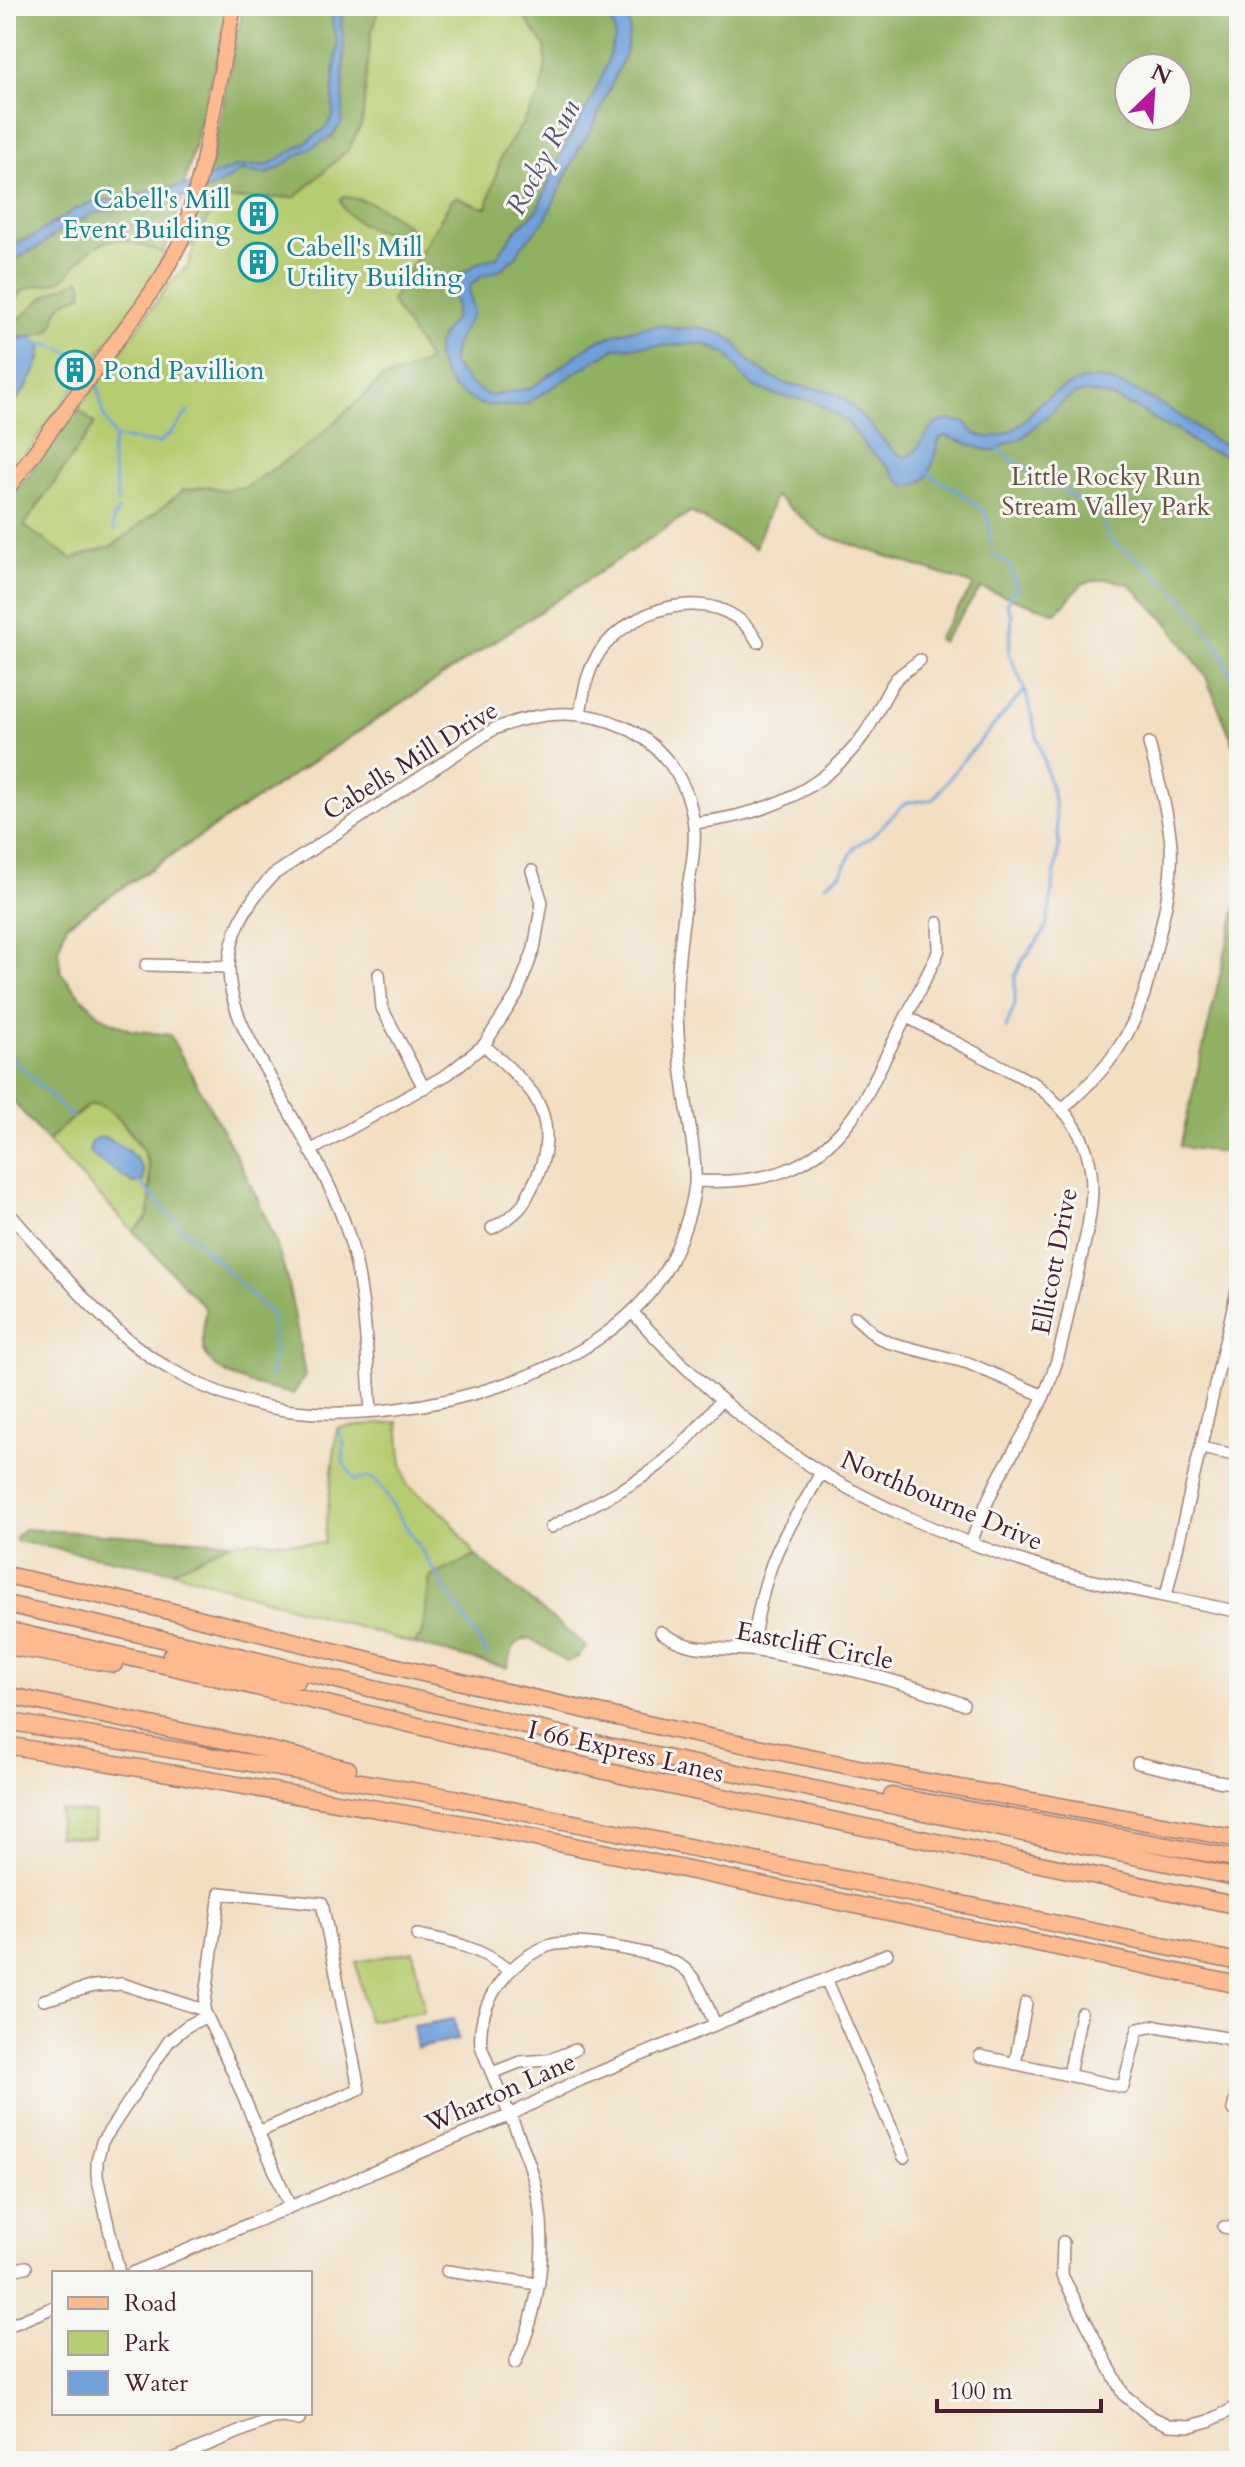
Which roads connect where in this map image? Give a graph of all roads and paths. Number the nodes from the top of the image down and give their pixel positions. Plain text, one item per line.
1 (234, 6) edge
2 (6, 491) edge
3 (758, 642) dead end
4 (920, 660) dead end
5 (580, 714) junction
6 (1149, 743) dead end
7 (694, 823) junction
8 (532, 871) dead end
9 (938, 923) dead end
10 (146, 965) dead end
11 (229, 967) junction
12 (379, 974) dead end
13 (907, 1017) junction
14 (484, 1045) junction
15 (424, 1088) junction
16 (1063, 1109) junction
17 (310, 1151) junction
18 (695, 1181) junction
19 (6, 1210) edge
20 (492, 1228) dead end
21 (1239, 1282) edge
22 (633, 1313) junction
23 (855, 1317) dead end
24 (1044, 1396) junction
25 (721, 1400) junction
26 (371, 1411) junction
27 (1201, 1448) junction
28 (1239, 1456) edge
29 (821, 1472) junction
30 (551, 1527) dead end
31 (971, 1543) junction
32 (6, 1575) edge
33 (1166, 1596) junction
34 (6, 1604) edge
35 (1239, 1612) edge
36 (6, 1619) edge
37 (6, 1630) edge
38 (661, 1632) dead end
39 (6, 1646) edge
40 (752, 1650) junction
41 (254, 1687) junction
42 (366, 1688) junction
43 (6, 1695) edge
44 (963, 1704) dead end
45 (6, 1721) edge
46 (7, 1745) edge
47 (1138, 1763) dead end
48 (700, 1766) junction
49 (1239, 1784) edge
50 (454, 1798) junction
51 (1239, 1839) edge
52 (1239, 1859) edge
53 (1239, 1878) edge
54 (1239, 1906) edge
55 (417, 1935) dead end
56 (887, 1954) dead end
57 (1239, 1962) edge
58 (508, 1970) junction
59 (827, 1981) junction
60 (1239, 1985) edge
61 (44, 2000) dead end
62 (1026, 2003) dead end
63 (206, 2013) junction
64 (1081, 2013) dead end
65 (715, 2024) junction
66 (1239, 2045) edge
67 (575, 2050) dead end
68 (980, 2056) dead end
69 (1015, 2064) junction
70 (492, 2073) junction
71 (1069, 2075) junction
72 (1239, 2082) edge
73 (1239, 2111) edge
74 (510, 2115) junction
75 (258, 2132) junction
76 (904, 2157) dead end
77 (290, 2207) junction
78 (1224, 2227) dead end
79 (1239, 2230) edge
80 (1063, 2242) dead end
81 (26, 2267) dead end
82 (6, 2271) edge
83 (119, 2271) edge
84 (137, 2271) edge
85 (447, 2271) dead end
86 (538, 2284) junction
87 (52, 2308) edge
88 (6, 2327) edge
89 (515, 2363) dead end
90 (1239, 2406) edge
91 (299, 2420) dead end
92 (168, 2461) edge

1 - 2 main road
3 - 5 street
4 - 7 street
5 - 7 street, Cabells Mill Drive
5 - 11 street, Cabells Mill Drive
6 - 16 street
7 - 18 street, Cabells Mill Drive
8 - 14 street
9 - 13 street
10 - 11 street
11 - 17 street, Cabells Mill Drive
12 - 15 street
13 - 16 street, Ellicott Drive
13 - 18 street
14 - 15 street
14 - 20 street
15 - 17 street
16 - 24 street, Ellicott Drive
17 - 26 street, Cabells Mill Drive
18 - 22 street, Cabells Mill Drive
19 - 26 street, Cabells Mill Drive
21 - 27 street
22 - 25 street, Northbourne Drive
22 - 26 street, Cabells Mill Drive
23 - 24 street
24 - 31 street, Ellicott Drive
25 - 29 street, Northbourne Drive
25 - 30 street
27 - 28 street
27 - 33 street
29 - 31 street, Northbourne Drive
29 - 40 street
31 - 33 street, Northbourne Drive
32 - 51 highway
33 - 35 street, Northbourne Drive
34 - 42 highway
36 - 42 highway
37 - 41 highway, I 66 Express Lanes
38 - 40 street, Eastcliff Circle
39 - 41 highway
40 - 44 street, Eastcliff Circle
41 - 54 highway, I 66 Express Lanes
42 - 48 highway
43 - 50 highway
45 - 50 highway
46 - 60 highway
47 - 49 street
48 - 52 highway
48 - 53 highway
50 - 57 highway
55 - 58 street
56 - 59 street, Wharton Lane
58 - 65 street
58 - 70 street
59 - 65 street, Wharton Lane
59 - 76 street
61 - 63 street
62 - 69 street
63 - 75 street
63 - 75 street
63 - 83 street
64 - 71 street
65 - 74 street, Wharton Lane
66 - 71 street
67 - 70 street
68 - 69 street
69 - 71 street
70 - 74 street
72 - 73 street
74 - 77 street, Wharton Lane
74 - 86 street
75 - 77 street
77 - 84 street, Wharton Lane
78 - 79 street
80 - 90 street
81 - 82 street
85 - 86 street
86 - 89 street
87 - 88 street
91 - 92 street

